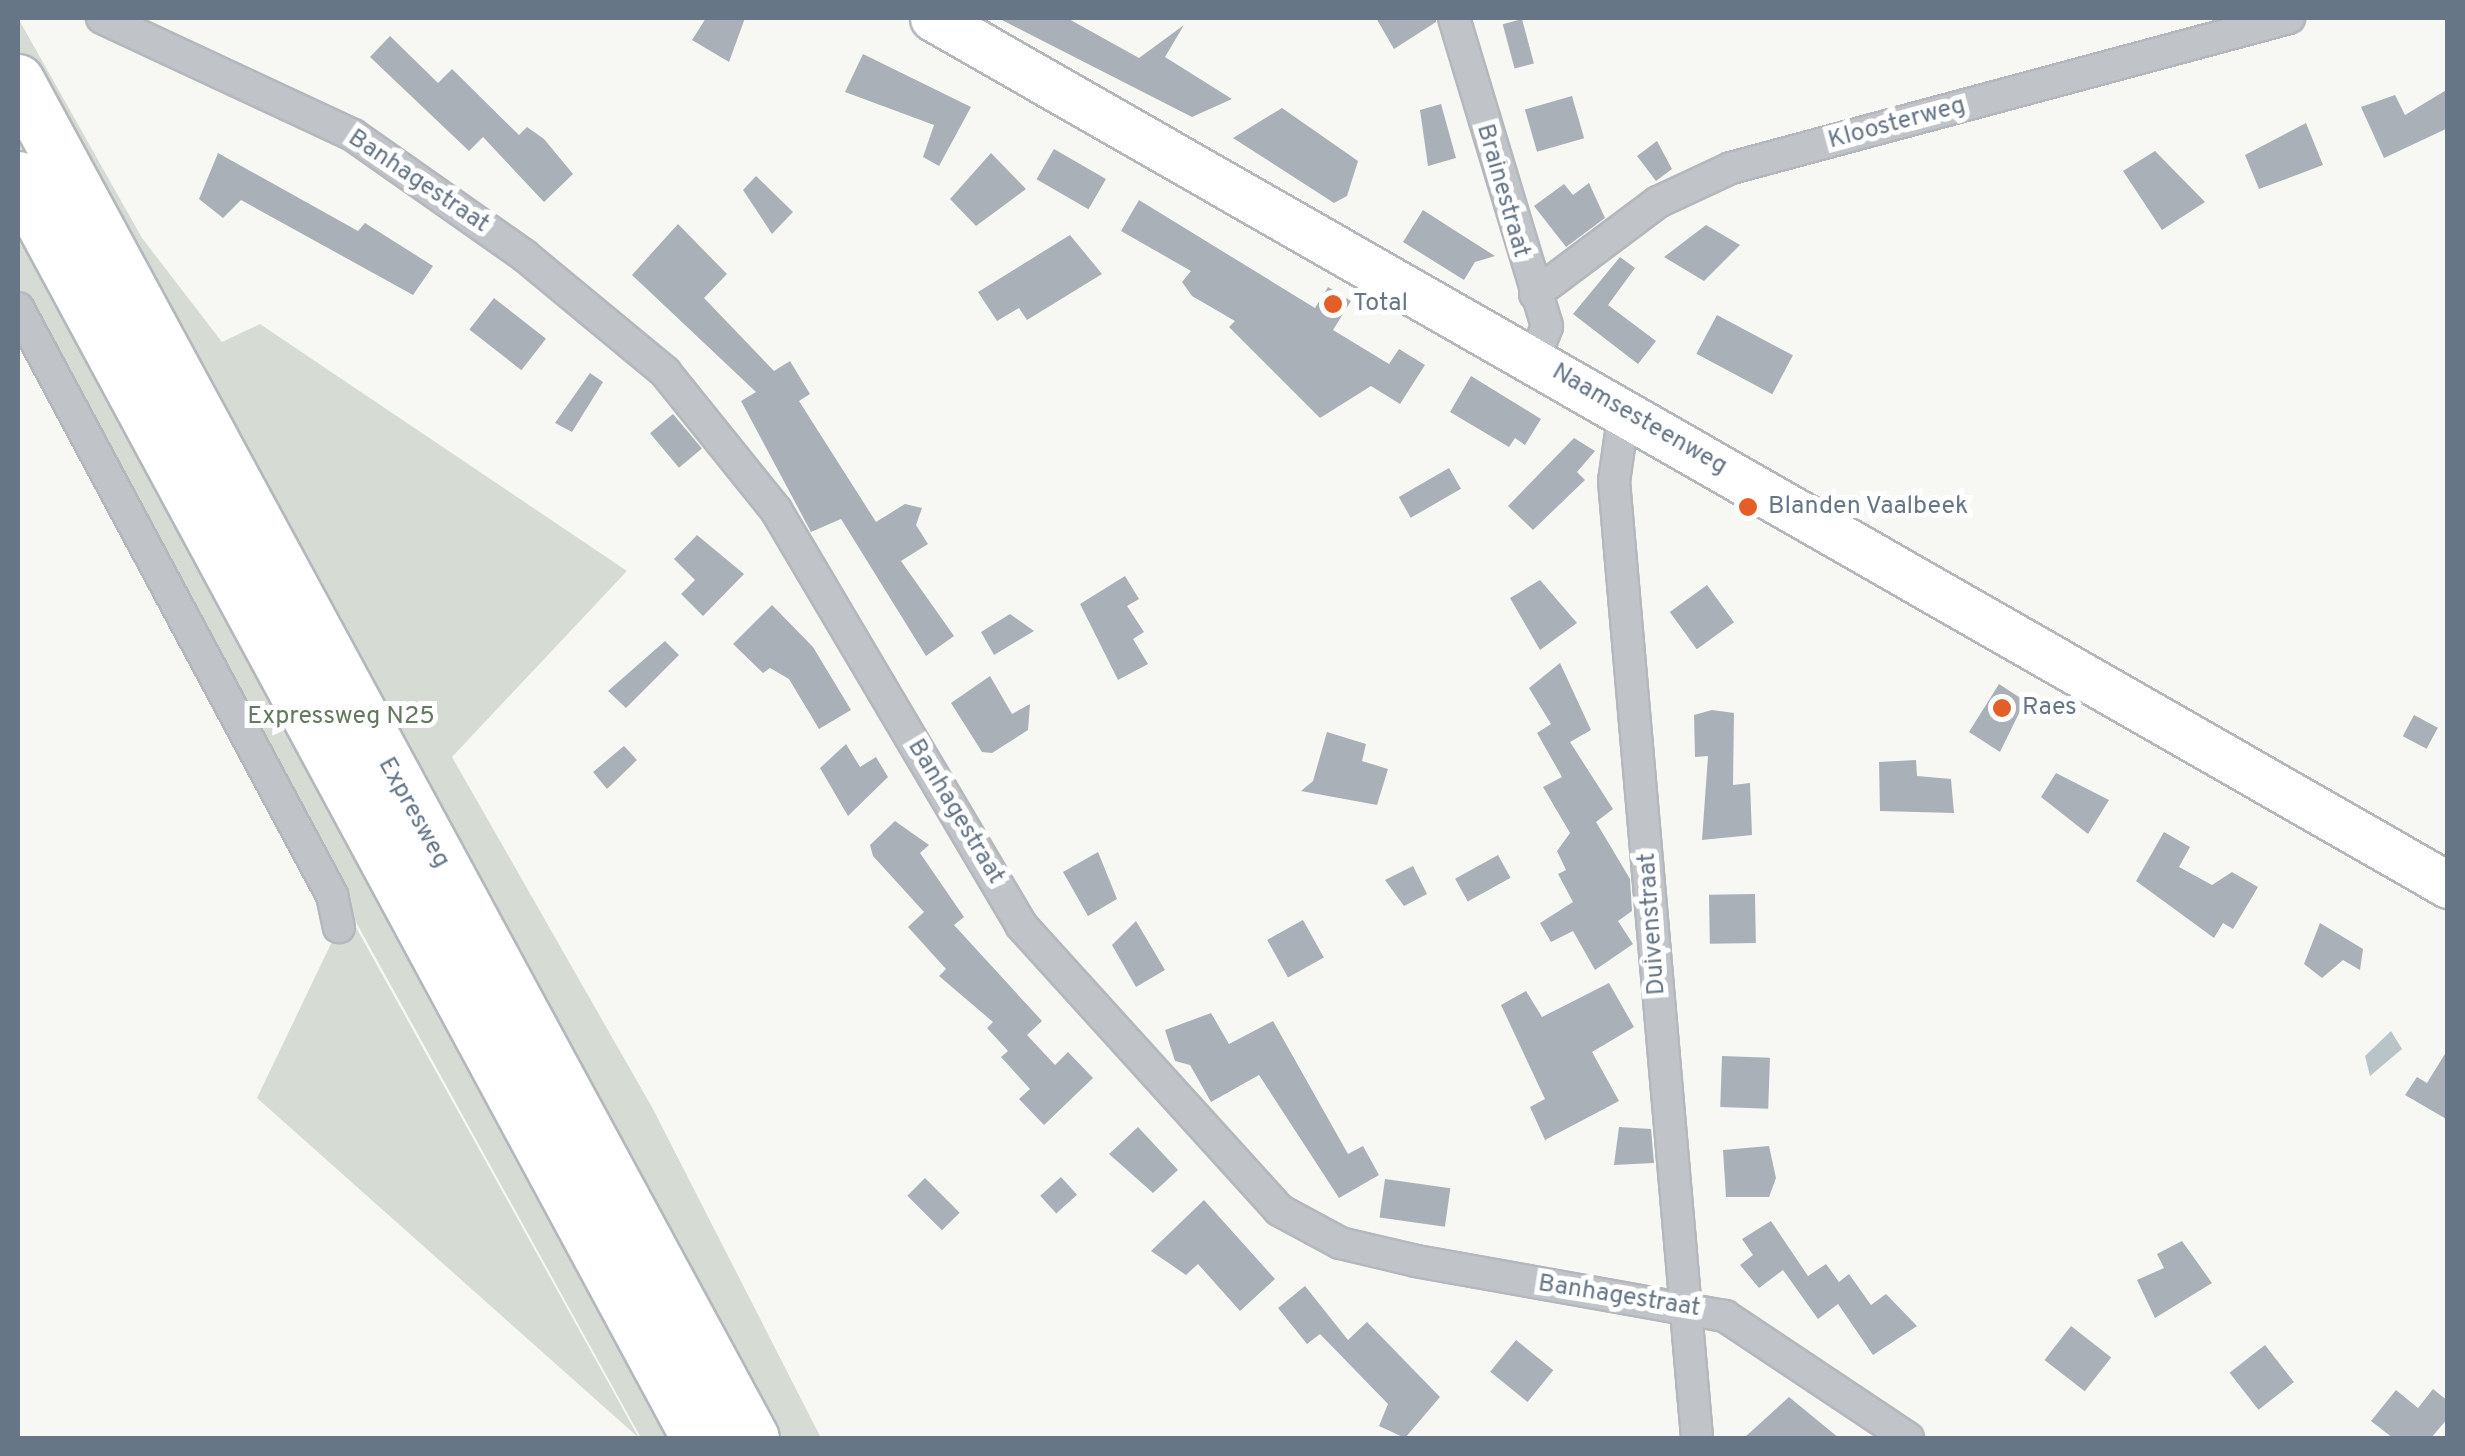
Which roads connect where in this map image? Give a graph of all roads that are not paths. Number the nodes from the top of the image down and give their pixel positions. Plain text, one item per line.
1 (102, 18) edge
2 (933, 18) edge
3 (1454, 18) edge
4 (2289, 18) edge
5 (18, 81) edge
6 (18, 178) edge
7 (1535, 294) junction
8 (18, 308) edge
9 (1534, 360) junction
10 (1624, 412) junction
11 (2448, 885) edge
12 (339, 927) dead end
13 (1682, 1305) junction
14 (698, 1438) edge
15 (752, 1438) edge
16 (1697, 1438) edge
17 (1908, 1438) edge

1 - 13 street, Banhagestraat
2 - 9 main road, Naamsesteenweg
3 - 7 street, Brainestraat
4 - 7 street, Kloosterweg
5 - 15 highway, Expresweg
6 - 14 highway, Expresweg
7 - 9 street, Brainestraat
8 - 12 street
9 - 10 main road, Naamsesteenweg
10 - 11 main road, Naamsesteenweg
10 - 13 street, Duivenstraat
13 - 16 street, Duivenstraat
13 - 17 street, Banhagestraat

